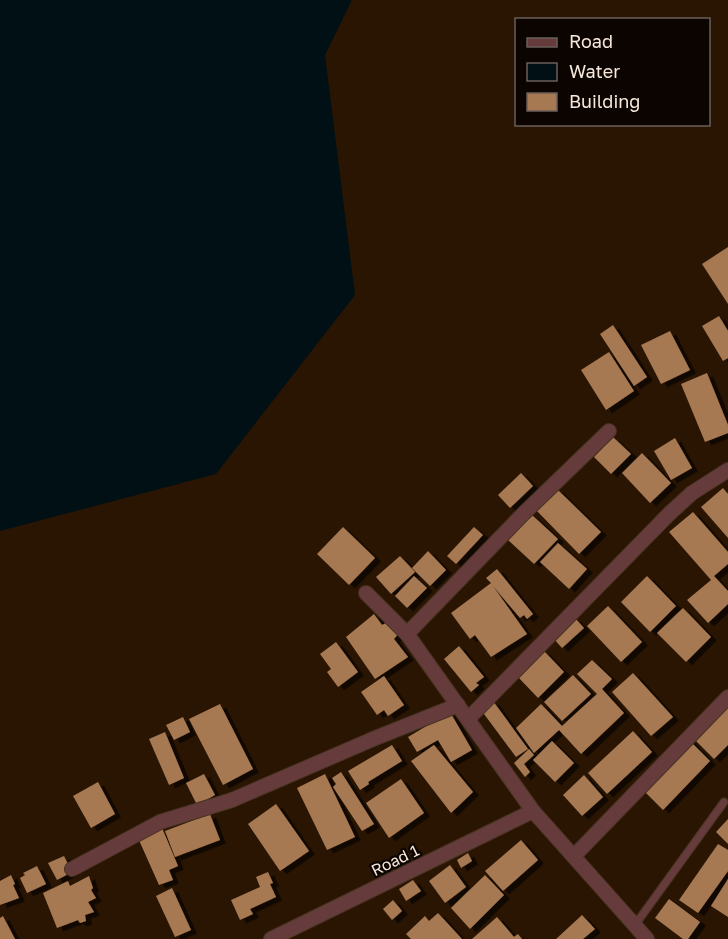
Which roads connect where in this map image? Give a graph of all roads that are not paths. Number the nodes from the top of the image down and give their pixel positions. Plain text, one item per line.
1 (609, 431) dead end
2 (728, 470) edge
3 (366, 593) dead end
4 (407, 634) junction
5 (728, 697) edge
6 (458, 705) junction
7 (469, 718) junction
8 (724, 802) dead end
9 (533, 811) junction
10 (574, 856) junction
11 (72, 869) dead end
12 (635, 925) junction
13 (271, 939) edge
14 (647, 939) edge

1 - 4 street
2 - 7 street
3 - 4 street
4 - 6 street
5 - 10 street
6 - 7 street
6 - 11 street
7 - 9 street
8 - 12 lane
9 - 10 street
9 - 13 street, Road 1
10 - 12 street
12 - 14 street

